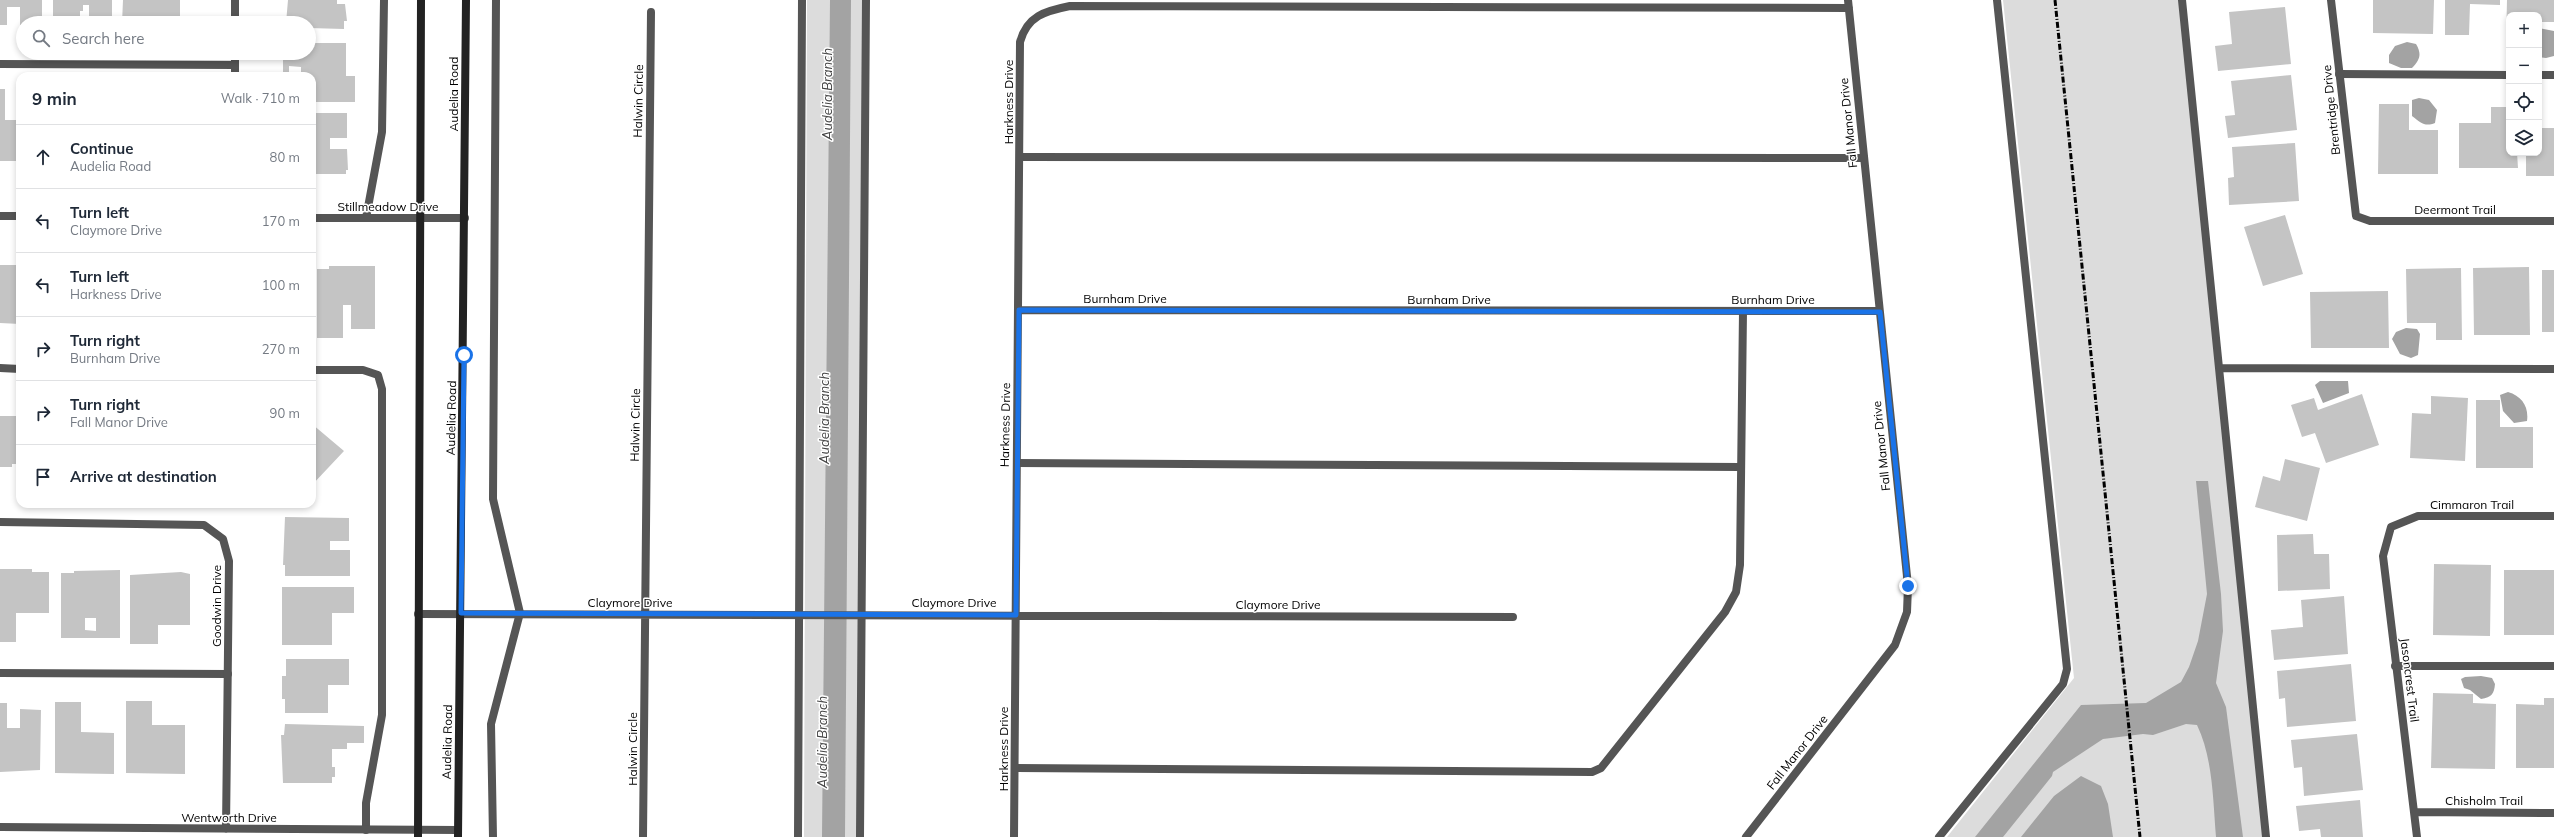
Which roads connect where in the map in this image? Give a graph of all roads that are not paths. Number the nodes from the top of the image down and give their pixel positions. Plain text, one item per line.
1 (235, 0) edge
2 (384, 0) edge
3 (421, 0) edge
4 (466, 0) edge
5 (496, 0) edge
6 (802, 0) edge
7 (866, 0) edge
8 (1997, 0) edge
9 (2182, 0) edge
10 (2331, 0) edge
11 (1848, 4) edge
12 (651, 12) dead end
13 (235, 16) edge
14 (235, 60) edge
15 (0, 64) edge
16 (235, 65) junction
17 (235, 72) edge
18 (2339, 74) junction
19 (2506, 75) edge
20 (2542, 75) edge
21 (2554, 76) edge
22 (1020, 157) junction
23 (1864, 158) junction
24 (0, 216) edge
25 (16, 216) edge
26 (2356, 216) joint
27 (420, 217) junction
28 (316, 218) edge
29 (366, 218) junction
30 (465, 218) junction
31 (2554, 221) edge
32 (1019, 310) junction
33 (1742, 311) junction
34 (1880, 312) junction
35 (0, 368) edge
36 (16, 368) edge
37 (2219, 368) junction
38 (2554, 369) edge
39 (316, 370) edge
40 (1017, 463) junction
41 (1740, 467) junction
42 (2554, 516) edge
43 (0, 522) edge
44 (2391, 527) joint
45 (461, 613) junction
46 (520, 613) junction
47 (418, 614) junction
48 (644, 614) junction
49 (799, 614) junction
50 (862, 614) junction
51 (1016, 615) junction
52 (1513, 617) dead end
53 (2395, 666) junction
54 (2554, 666) edge
55 (0, 673) edge
56 (228, 674) junction
57 (1015, 768) junction
58 (2414, 812) junction
59 (2554, 813) edge
60 (0, 828) edge
61 (226, 829) junction
62 (366, 830) junction
63 (418, 833) edge
64 (458, 834) edge
65 (493, 837) edge
66 (643, 837) edge
67 (798, 837) edge
68 (860, 837) edge
69 (1014, 837) edge
70 (1746, 837) edge
71 (1939, 837) edge
72 (2266, 837) edge
73 (2417, 837) edge

1 - 13 street
2 - 29 street
3 - 27 main road
4 - 30 main road, Audelia Road
5 - 46 street
6 - 49 street
7 - 50 street
8 - 71 street
9 - 37 street
10 - 18 street, Brentridge Drive
11 - 22 street, Harkness Drive
11 - 23 street, Fall Manor Drive
12 - 48 street, Halwin Circle
14 - 16 street
15 - 16 street
16 - 17 street
18 - 19 street
18 - 26 street, Brentridge Drive
20 - 21 street
22 - 23 street
22 - 32 street, Harkness Drive
23 - 34 street, Fall Manor Drive
24 - 25 street
26 - 31 street, Deermont Trail
27 - 29 street, Stillmeadow Drive
27 - 30 street, Stillmeadow Drive
27 - 47 main road
28 - 29 street, Stillmeadow Drive
30 - 45 main road, Audelia Road
32 - 33 street, Burnham Drive
32 - 40 street, Harkness Drive
33 - 34 street, Burnham Drive
33 - 41 street
34 - 70 street, Fall Manor Drive
35 - 36 street
37 - 38 street
37 - 72 street
39 - 62 street
40 - 41 street
40 - 51 street, Harkness Drive
41 - 57 street
42 - 44 street, Cimmaron Trail
43 - 56 street, Goodwin Drive
44 - 53 street, Jasoncrest Trail
45 - 46 street, Claymore Drive
45 - 47 street, Claymore Drive
45 - 64 main road, Audelia Road
46 - 48 street, Claymore Drive
46 - 65 street
47 - 63 main road
48 - 49 street, Claymore Drive
48 - 66 street, Halwin Circle
49 - 50 street, Claymore Drive
49 - 67 street
50 - 51 street, Claymore Drive
50 - 68 street
51 - 52 street, Claymore Drive
51 - 57 street, Harkness Drive
53 - 54 street
53 - 58 street, Jasoncrest Trail
55 - 56 street
56 - 61 street, Goodwin Drive
57 - 69 street, Harkness Drive
58 - 59 street, Chisholm Trail
58 - 73 street, Jasoncrest Trail
60 - 61 street, Wentworth Drive
61 - 62 street, Wentworth Drive
62 - 63 street, Wentworth Drive
63 - 64 street, Wentworth Drive

